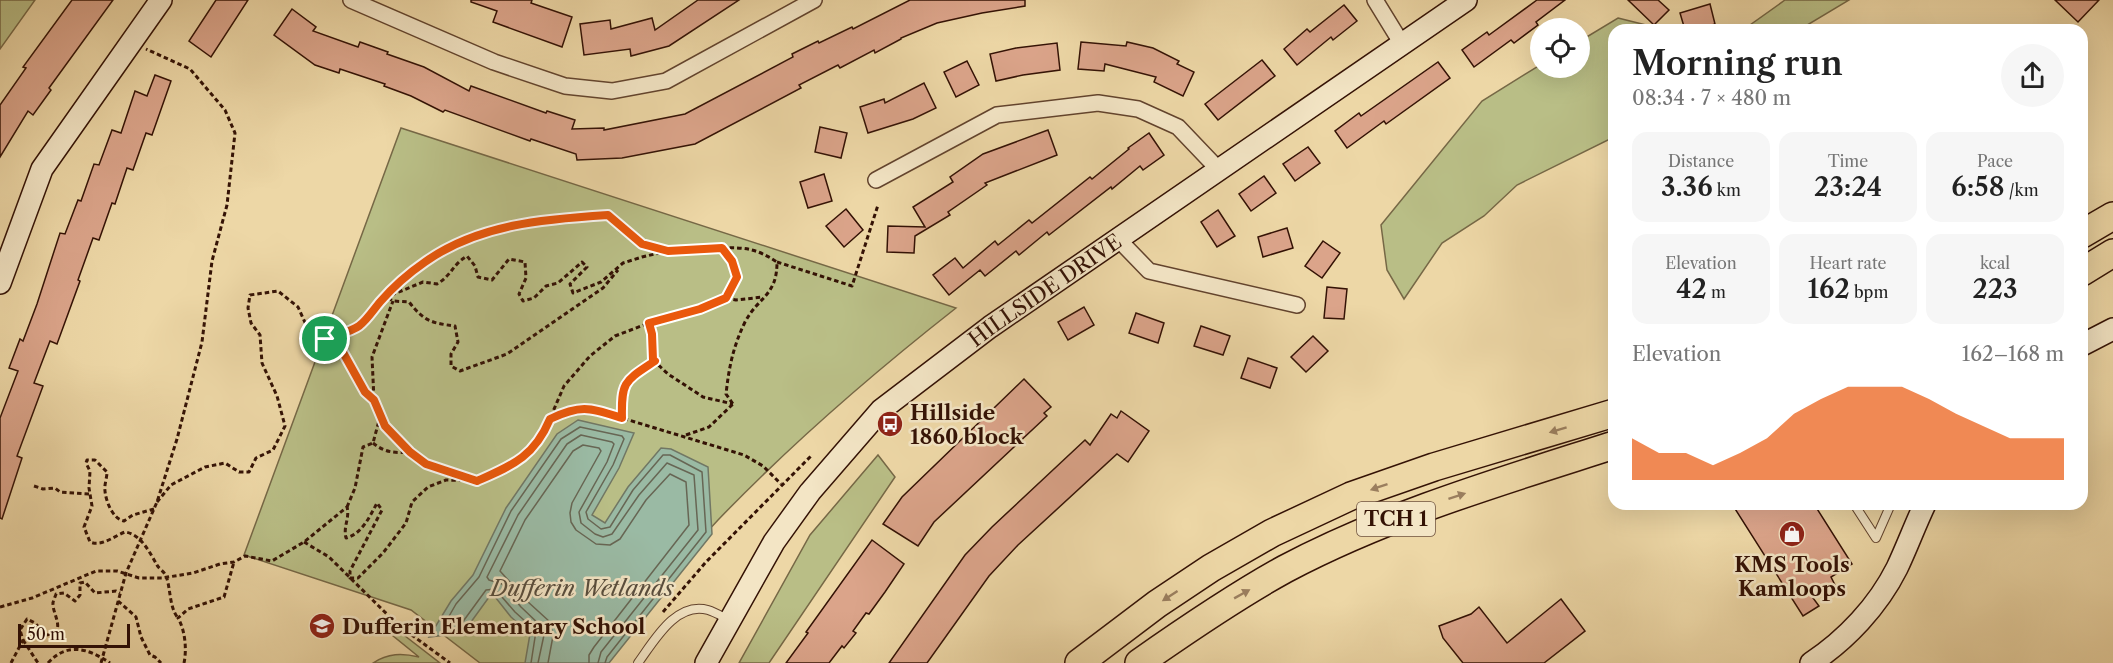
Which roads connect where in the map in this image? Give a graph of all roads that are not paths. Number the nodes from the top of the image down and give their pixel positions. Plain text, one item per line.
1 (161, 0) edge
2 (351, 0) edge
3 (814, 0) edge
4 (1375, 0) edge
5 (1466, 0) edge
6 (1402, 44) junction
7 (1219, 170) junction
8 (876, 180) dead end
9 (2113, 216) edge
10 (2088, 231) edge
11 (1118, 239) junction
12 (2113, 253) edge
13 (2088, 268) edge
14 (0, 283) edge
15 (1297, 305) dead end
16 (2113, 329) edge
17 (2088, 342) edge
18 (1608, 415) edge
19 (1608, 447) edge
20 (1858, 510) edge
21 (1888, 510) edge
22 (1922, 510) edge
23 (730, 621) junction
24 (1192, 626) junction
25 (638, 663) edge
26 (706, 663) edge
27 (1079, 663) edge
28 (1139, 663) edge
29 (1155, 663) edge
30 (1811, 663) edge

1 - 14 street
2 - 3 street
4 - 6 street
5 - 6 street, HILLSIDE DRIVE
6 - 7 street, HILLSIDE DRIVE
7 - 8 street
7 - 11 street, HILLSIDE DRIVE
9 - 10 highway
11 - 15 street
11 - 23 street, HILLSIDE DRIVE
12 - 13 highway
16 - 17 street
18 -> 27 highway, TCH 1
24 -> 19 highway, TCH 1
20 - 21 lane
22 - 30 street
23 - 25 lane
23 - 26 street, HILLSIDE DRIVE
24 - 28 highway, TCH 1
24 - 29 highway

